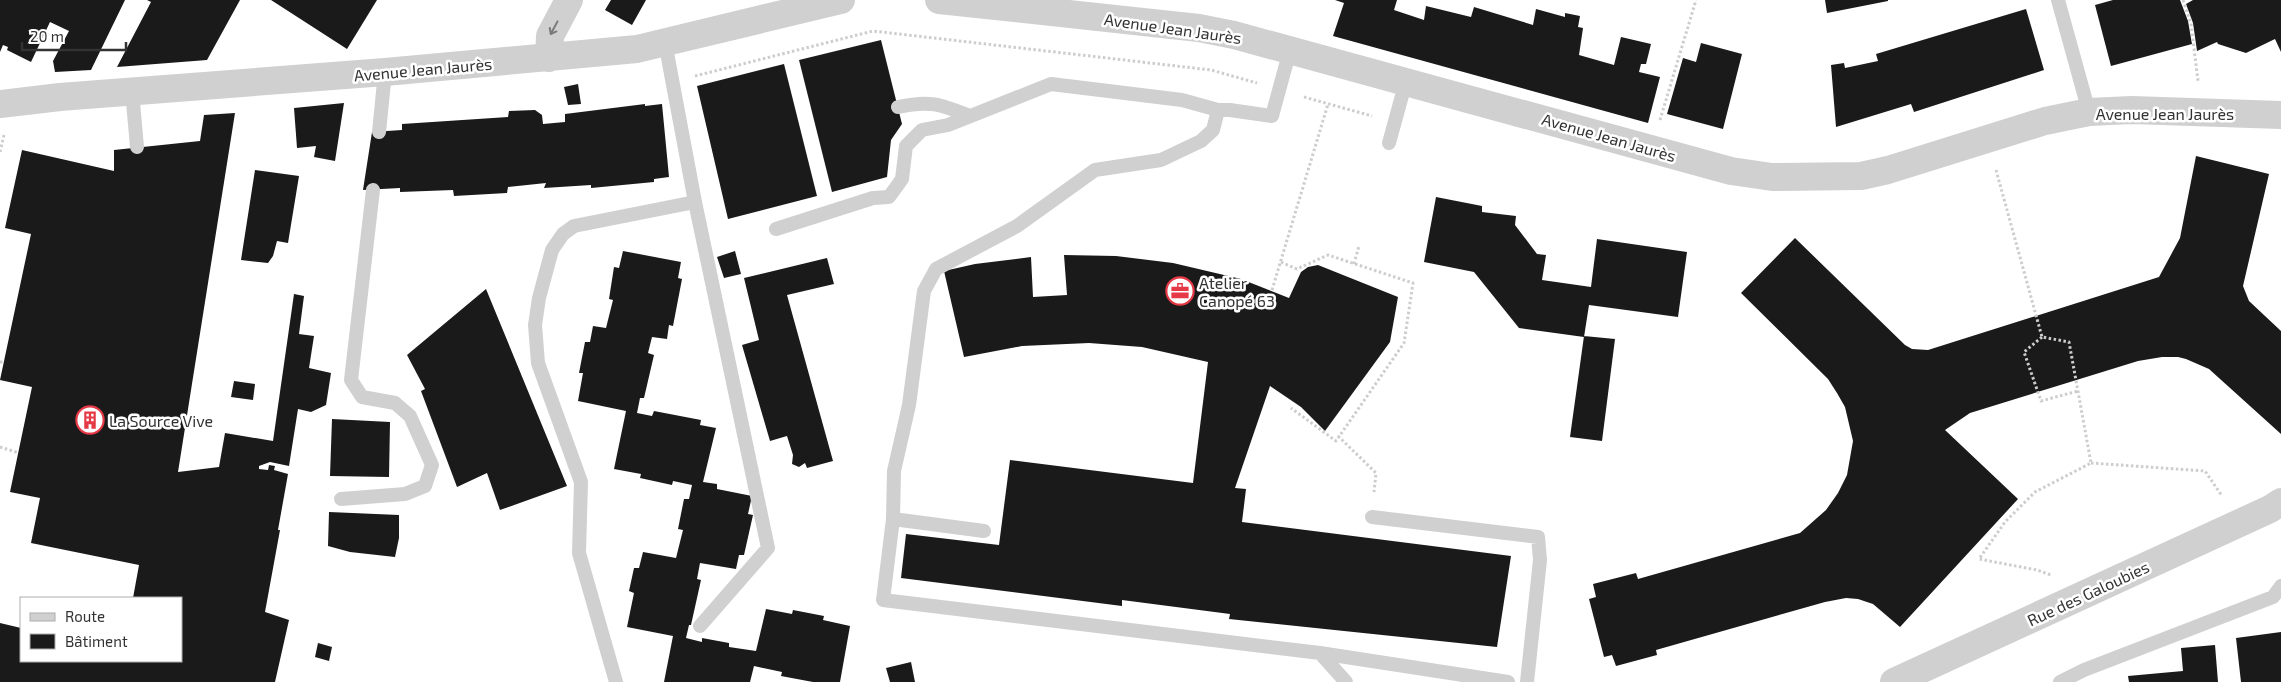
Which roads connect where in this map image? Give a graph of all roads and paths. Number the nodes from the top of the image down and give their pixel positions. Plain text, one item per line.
1 (569, 0) edge
2 (841, 0) edge
3 (939, 0) edge
4 (1696, 0) edge
5 (2058, 0) edge
6 (2183, 0) edge
7 (666, 42) junction
8 (1290, 50) junction
9 (549, 58) junction
10 (385, 72) junction
11 (699, 76) dead end
12 (1406, 81) junction
13 (1280, 89) junction
14 (2199, 89) dead end
15 (132, 91) junction
16 (1328, 104) junction
17 (898, 107) dead end
18 (1218, 110) junction
19 (2089, 112) junction
20 (2281, 114) edge
21 (3, 115) edge
22 (970, 116) junction
23 (1394, 122) junction
24 (379, 132) dead end
25 (1389, 143) dead end
26 (137, 147) dead end
27 (1651, 149) junction
28 (0, 152) edge
29 (1996, 170) dead end
30 (373, 190) dead end
31 (695, 202) junction
32 (776, 229) dead end
33 (1359, 246) dead end
34 (1281, 262) junction
35 (1354, 264) junction
36 (1272, 290) dead end
37 (2042, 338) junction
38 (2078, 391) junction
39 (1291, 408) dead end
40 (1338, 436) junction
41 (0, 447) edge
42 (18, 453) dead end
43 (2091, 463) junction
44 (340, 499) dead end
45 (2225, 500) dead end
46 (2281, 502) edge
47 (1372, 517) joint
48 (893, 519) junction
49 (984, 531) dead end
50 (2049, 574) dead end
51 (2281, 586) edge
52 (2277, 599) edge
53 (700, 626) dead end
54 (1320, 653) junction
55 (616, 682) edge
56 (1346, 682) edge
57 (1508, 682) edge
58 (1527, 682) edge
59 (1894, 682) edge
60 (2060, 682) edge

1 -> 9 street
2 - 7 street, Avenue Jean Jaurès
3 - 8 street, Avenue Jean Jaurès
4 - 27 path
5 - 19 lane
6 - 14 path
7 - 9 street, Avenue Jean Jaurès
7 - 31 lane
8 - 12 street, Avenue Jean Jaurès
8 - 13 lane
9 - 10 street, Avenue Jean Jaurès
10 - 15 street, Avenue Jean Jaurès
10 - 24 lane
11 - 13 path
12 - 23 lane
12 - 27 street, Avenue Jean Jaurès
13 - 16 path
13 - 18 lane
15 - 21 street, Avenue Jean Jaurès
15 - 26 lane
16 - 23 path
16 - 34 path
17 - 22 lane
18 - 22 lane
18 - 48 lane
19 - 20 street, Avenue Jean Jaurès
19 - 27 street, Avenue Jean Jaurès
21 - 28 path
22 - 32 lane
23 - 25 lane
29 - 37 path
30 - 44 lane
31 - 53 lane
31 - 55 lane
33 - 35 path
34 - 35 path
34 - 36 path
35 - 40 path
37 - 38 path
37 - 38 path
38 - 43 path
39 - 40 path
40 - 47 path
41 - 42 path
43 - 45 path
43 - 50 path
46 - 59 street, Rue des Galoubies
47 - 58 lane
48 - 49 lane
48 - 54 lane
51 - 52 lane
52 - 60 lane
54 - 56 lane
54 - 57 lane

